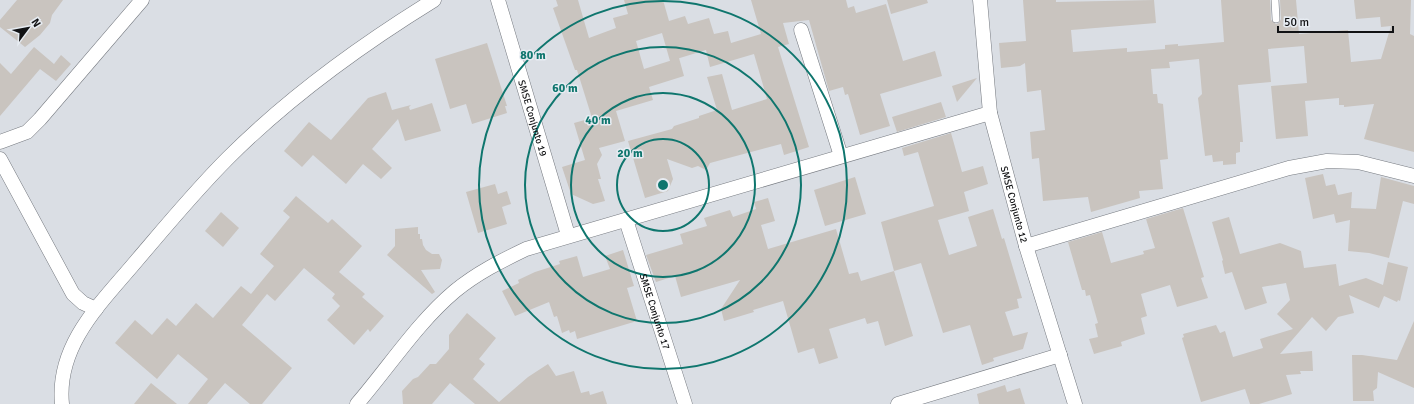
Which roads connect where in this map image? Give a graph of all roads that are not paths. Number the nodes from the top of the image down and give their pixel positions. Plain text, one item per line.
1 (142, 0) edge
2 (434, 0) edge
3 (498, 0) edge
4 (980, 0) edge
5 (1275, 0) edge
6 (1276, 19) dead end
7 (801, 30) dead end
8 (990, 113) junction
9 (0, 142) edge
10 (841, 156) junction
11 (0, 159) edge
12 (1414, 176) edge
13 (626, 220) junction
14 (568, 235) junction
15 (1026, 246) junction
16 (96, 309) junction
17 (1060, 355) junction
18 (62, 404) edge
19 (357, 404) edge
20 (685, 404) edge
21 (898, 404) edge
22 (1075, 404) edge

1 - 9 street
2 - 16 street
3 - 14 street, SMSE Conjunto 19
4 - 8 street, SMSE Conjunto 12
5 - 6 lane
7 - 10 street
8 - 10 street
8 - 15 street, SMSE Conjunto 12
10 - 13 street
11 - 16 street
12 - 15 street
13 - 14 street
13 - 20 street, SMSE Conjunto 17
14 - 19 street
15 - 17 street, SMSE Conjunto 12
16 - 18 street
17 - 21 street
17 - 22 street, SMSE Conjunto 12

